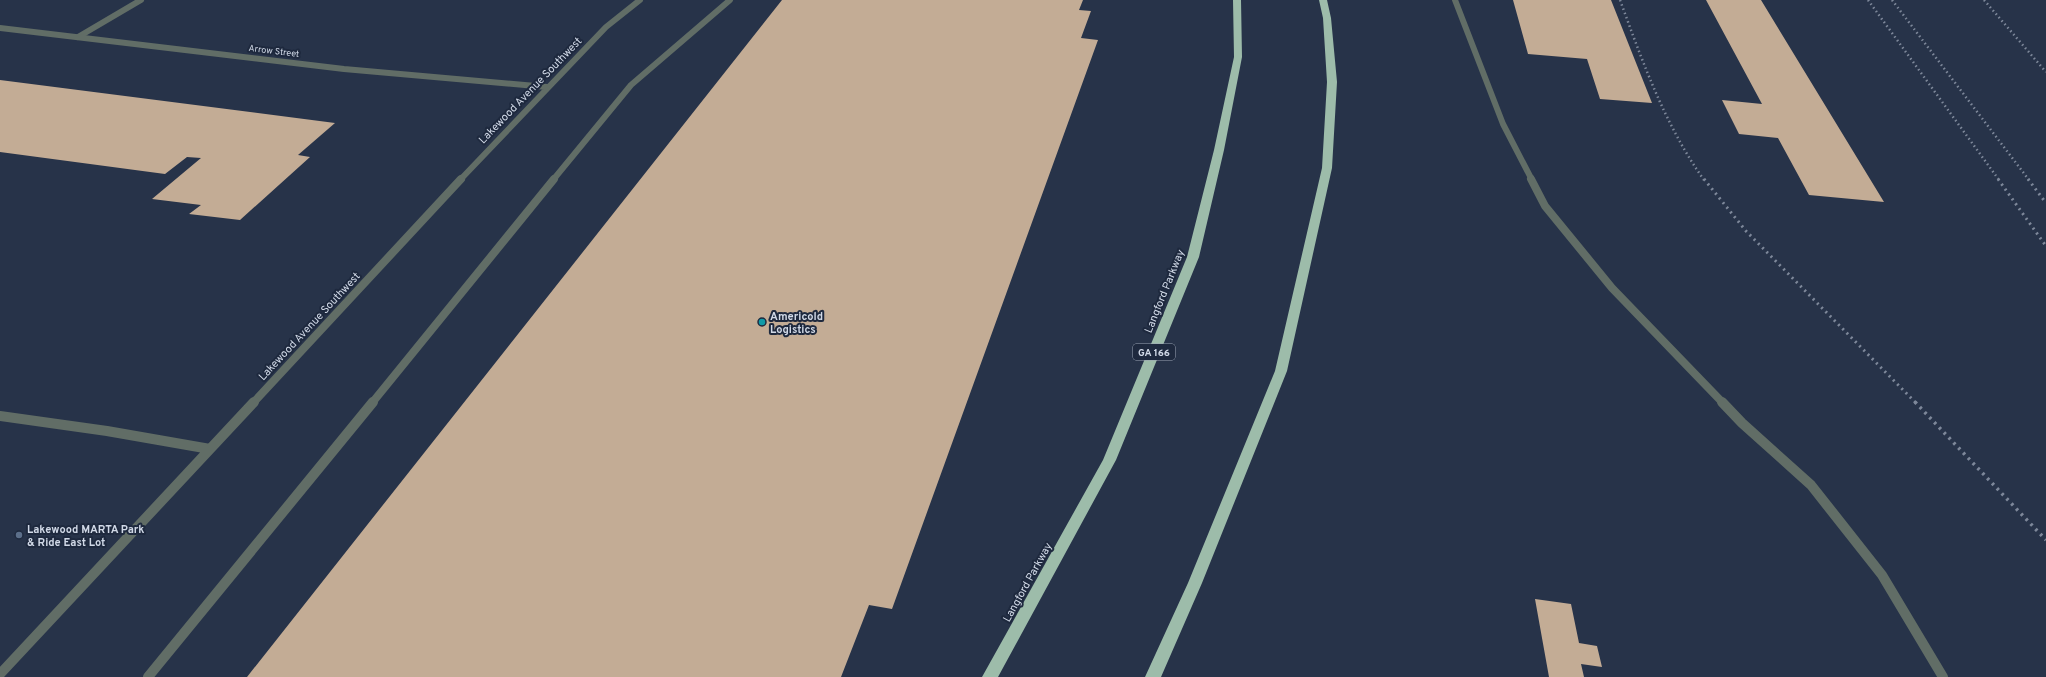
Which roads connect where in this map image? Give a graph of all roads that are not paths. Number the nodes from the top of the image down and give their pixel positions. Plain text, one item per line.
1 (141, 0) edge
2 (640, 0) edge
3 (730, 0) edge
4 (1237, 0) edge
5 (1323, 0) edge
6 (1455, 0) edge
7 (0, 28) edge
8 (78, 37) junction
9 (547, 87) junction
10 (0, 416) edge
11 (210, 449) junction
12 (0, 674) edge
13 (148, 677) edge
14 (990, 677) edge
15 (1153, 677) edge
16 (1943, 677) edge

1 - 8 street
2 - 9 street, Lakewood Avenue Southwest
3 - 13 street
4 - 14 highway, Langford Parkway / GA 166
5 - 15 highway
6 - 16 street
7 - 8 street, Arrow Street
8 - 9 street, Arrow Street
9 - 11 street, Lakewood Avenue Southwest
10 - 11 street
11 - 12 street, Lakewood Avenue Southwest

